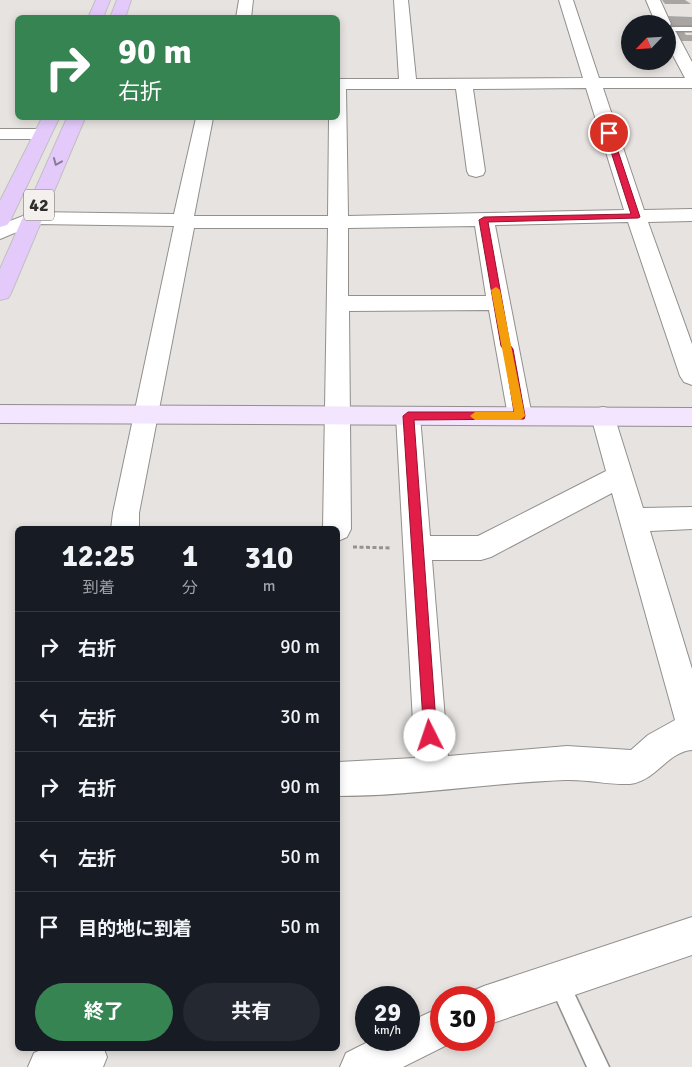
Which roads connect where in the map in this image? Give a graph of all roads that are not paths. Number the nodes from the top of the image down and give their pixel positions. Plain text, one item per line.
1 (103, 0) edge
2 (124, 0) edge
3 (246, 0) edge
4 (401, 0) edge
5 (566, 0) edge
6 (653, 0) edge
7 (96, 15) edge
8 (118, 15) edge
9 (244, 15) edge
10 (660, 15) edge
11 (692, 29) edge
12 (676, 30) edge
13 (676, 46) edge
14 (692, 78) edge
15 (592, 83) junction
16 (692, 83) edge
17 (340, 84) edge
18 (408, 84) junction
19 (464, 84) junction
20 (75, 120) edge
21 (204, 120) edge
22 (338, 120) edge
23 (46, 126) edge
24 (0, 134) edge
25 (476, 171) dead end
26 (692, 215) edge
27 (636, 217) junction
28 (33, 218) junction
29 (484, 220) junction
30 (0, 221) edge
31 (184, 221) junction
32 (338, 222) junction
33 (0, 233) edge
34 (0, 293) edge
35 (498, 302) junction
36 (338, 304) junction
37 (692, 376) edge
38 (0, 414) edge
39 (146, 415) junction
40 (338, 416) junction
41 (408, 416) junction
42 (520, 416) junction
43 (603, 416) junction
44 (692, 417) edge
45 (620, 476) junction
46 (692, 518) edge
47 (633, 520) junction
48 (126, 526) edge
49 (342, 538) edge
50 (418, 548) junction
51 (686, 685) edge
52 (692, 722) edge
53 (692, 734) edge
54 (433, 774) junction
55 (340, 779) edge
56 (692, 936) edge
57 (557, 980) junction
58 (495, 1002) edge
59 (430, 1032) edge
60 (87, 1058) edge
61 (48, 1067) edge
62 (360, 1067) edge
63 (598, 1067) edge

1 - 7 main road
2 - 8 main road
3 - 9 street
4 - 18 street
5 - 15 street
6 - 10 street
11 - 12 lane
13 - 14 street
15 - 16 street
15 - 19 street
15 - 27 street
17 - 18 street
18 - 19 street
19 - 25 street
20 -> 28 main road, 42
21 - 31 street
22 - 32 street
23 - 24 street
23 - 30 main road, 42
26 - 27 street
27 - 29 street
27 - 37 street
28 - 31 street
28 - 33 street
28 - 34 main road, 42
29 - 32 street
29 - 35 street
31 - 32 street
31 - 39 street
32 - 36 street
35 - 36 street
35 - 42 street
36 - 40 street
38 - 39 street
39 - 40 street
39 - 48 street
40 - 41 street
40 - 49 street
41 - 42 street
41 - 50 street
42 - 43 street
43 - 44 street
43 - 45 street
45 - 47 street
45 - 50 street
46 - 47 street
47 - 51 street
50 - 54 street
51 - 52 street
53 - 54 street
54 - 55 street
56 - 57 street
57 - 58 street
57 - 63 lane
59 - 62 street
60 - 61 street

